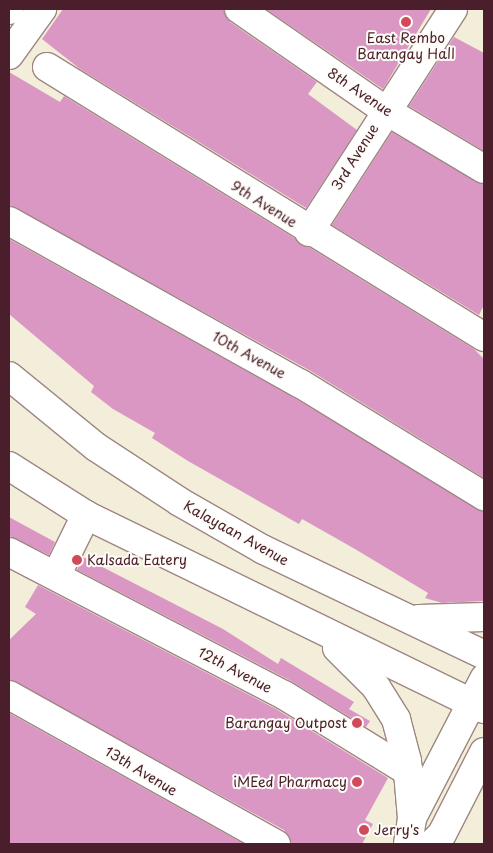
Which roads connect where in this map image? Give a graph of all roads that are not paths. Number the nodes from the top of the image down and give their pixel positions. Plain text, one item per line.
1 (42, 9) edge
2 (239, 9) edge
3 (453, 9) edge
4 (9, 55) edge
5 (47, 67) dead end
6 (385, 110) junction
7 (484, 169) edge
8 (9, 220) edge
9 (309, 232) junction
10 (484, 337) edge
11 (9, 376) edge
12 (9, 466) edge
13 (484, 496) edge
14 (86, 515) junction
15 (9, 552) edge
16 (57, 574) junction
17 (397, 616) junction
18 (484, 617) edge
19 (309, 625) junction
20 (484, 655) edge
21 (484, 679) edge
22 (9, 695) edge
23 (477, 706) edge
24 (484, 752) edge
25 (409, 772) junction
26 (484, 794) edge
27 (410, 831) edge
28 (437, 839) edge
29 (276, 844) edge

1 - 4 street
2 - 6 street, 8th Avenue
3 - 6 street, 3rd Avenue
5 - 9 street, 9th Avenue
6 - 7 street, 8th Avenue
6 - 9 street, 3rd Avenue
8 - 13 street, 10th Avenue
9 - 10 street, 9th Avenue
11 - 17 street, Kalayaan Avenue
12 - 14 street
14 - 16 street
14 - 19 street
15 - 16 street, 12th Avenue
16 - 25 street, 12th Avenue
17 - 18 street
17 - 20 street, Kalayaan Avenue
19 - 23 street
19 - 25 street
21 - 23 street
22 - 29 street, 13th Avenue
23 - 27 street
24 - 28 street
25 - 27 street
26 - 28 street

